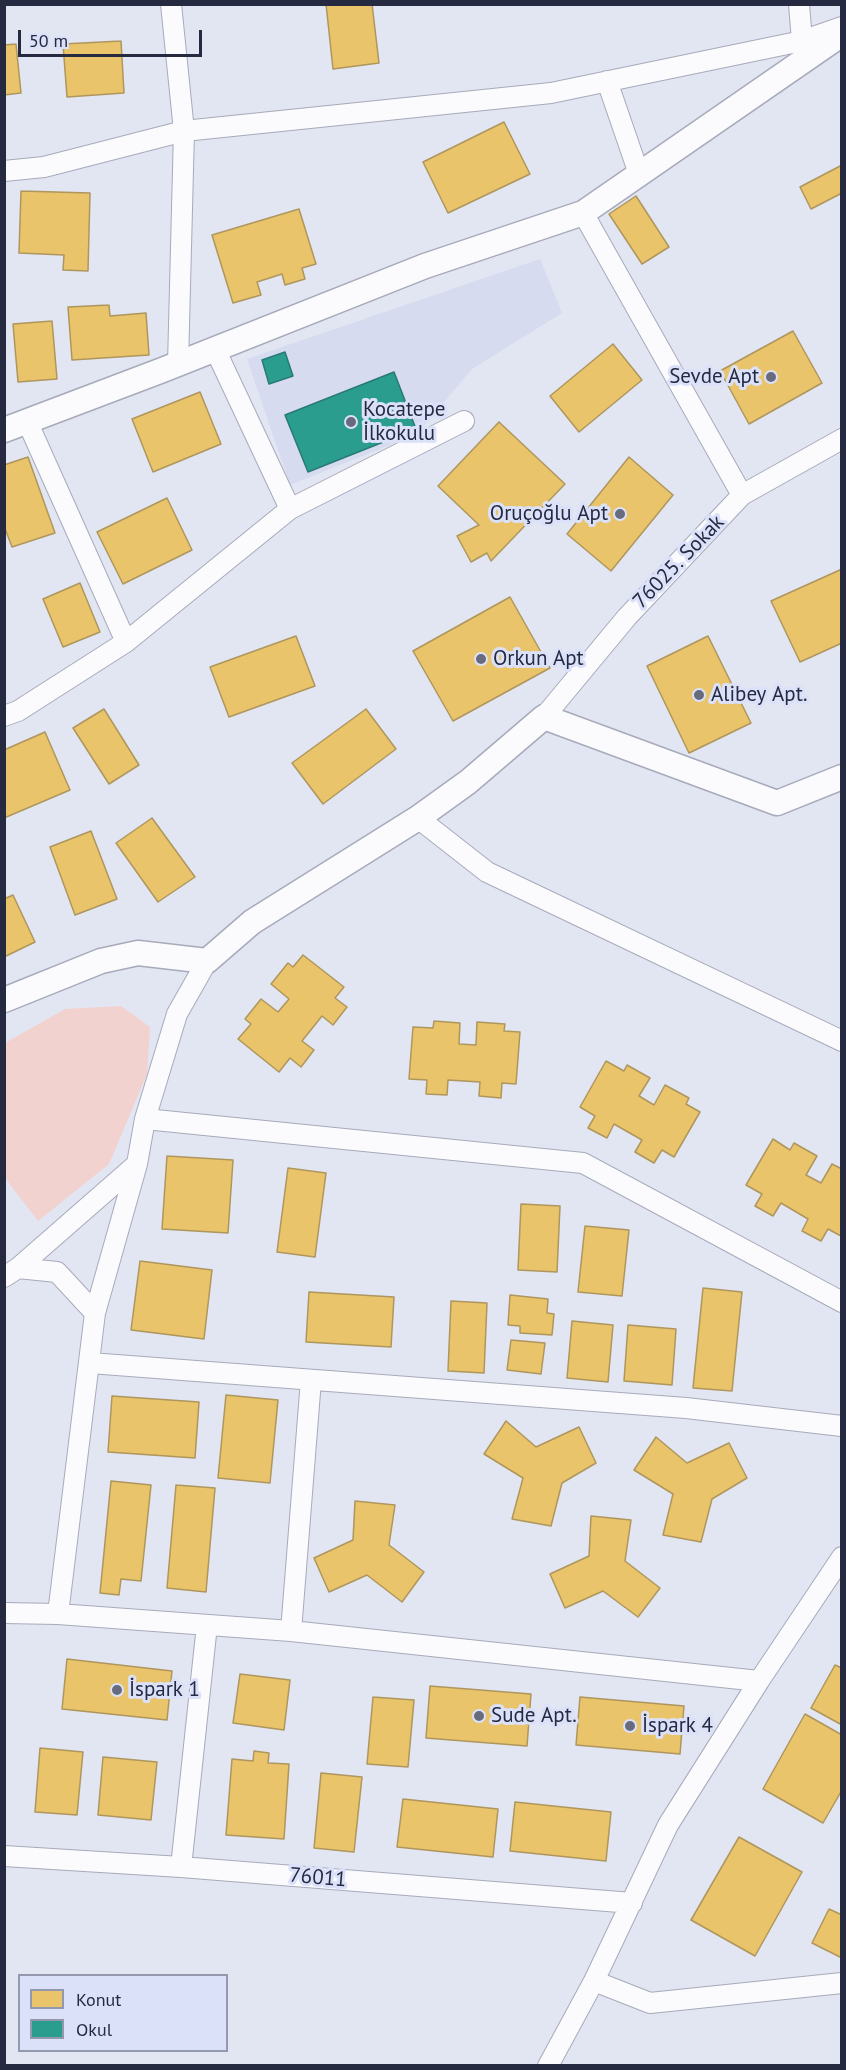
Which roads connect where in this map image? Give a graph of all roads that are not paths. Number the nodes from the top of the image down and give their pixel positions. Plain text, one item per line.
1 (171, 4) edge
2 (799, 4) edge
3 (842, 27) edge
4 (842, 34) edge
5 (802, 41) junction
6 (608, 81) junction
7 (184, 131) junction
8 (4, 171) edge
9 (639, 174) junction
10 (583, 213) junction
11 (215, 350) junction
12 (178, 364) junction
13 (27, 421) junction
14 (464, 421) dead end
15 (4, 430) edge
16 (842, 439) edge
17 (742, 495) junction
18 (290, 509) junction
19 (126, 642) junction
20 (4, 716) edge
21 (544, 717) junction
22 (842, 777) edge
23 (418, 818) junction
24 (207, 961) junction
25 (4, 1000) edge
26 (842, 1041) edge
27 (145, 1119) junction
28 (137, 1164) junction
29 (11, 1273) edge
30 (842, 1302) edge
31 (95, 1313) junction
32 (90, 1363) junction
33 (311, 1380) junction
34 (842, 1426) edge
35 (842, 1557) edge
36 (4, 1613) edge
37 (58, 1614) junction
38 (207, 1625) junction
39 (291, 1631) junction
40 (759, 1681) junction
41 (4, 1856) edge
42 (181, 1868) junction
43 (632, 1903) junction
44 (594, 1981) junction
45 (842, 1983) edge
46 (548, 2066) edge

1 - 7 street
2 - 5 street
3 - 5 street
4 - 9 street
5 - 6 street
6 - 7 street
6 - 9 street
7 - 8 street
7 - 12 street
9 - 10 street
10 - 11 street
10 - 17 street
11 - 12 street
11 - 18 street
12 - 13 street
13 - 15 street
13 - 19 street
14 - 18 street
16 - 17 street, 76025. Sokak
17 - 21 street, 76025. Sokak
18 - 19 street
19 - 20 street
21 - 22 street
21 - 23 street
23 - 24 street
23 - 26 street
24 - 25 street
24 - 27 street
27 - 28 street
27 - 30 street
28 - 29 street
28 - 31 street
29 - 31 street
31 - 32 street
32 - 33 street
32 - 37 street
33 - 34 street
33 - 39 street
35 - 40 street
36 - 37 street
37 - 38 street
38 - 39 street
38 - 42 street
39 - 40 street
40 - 43 street
41 - 42 street, 76011
42 - 43 street, 76011
43 - 44 street
44 - 45 street
44 - 46 street

